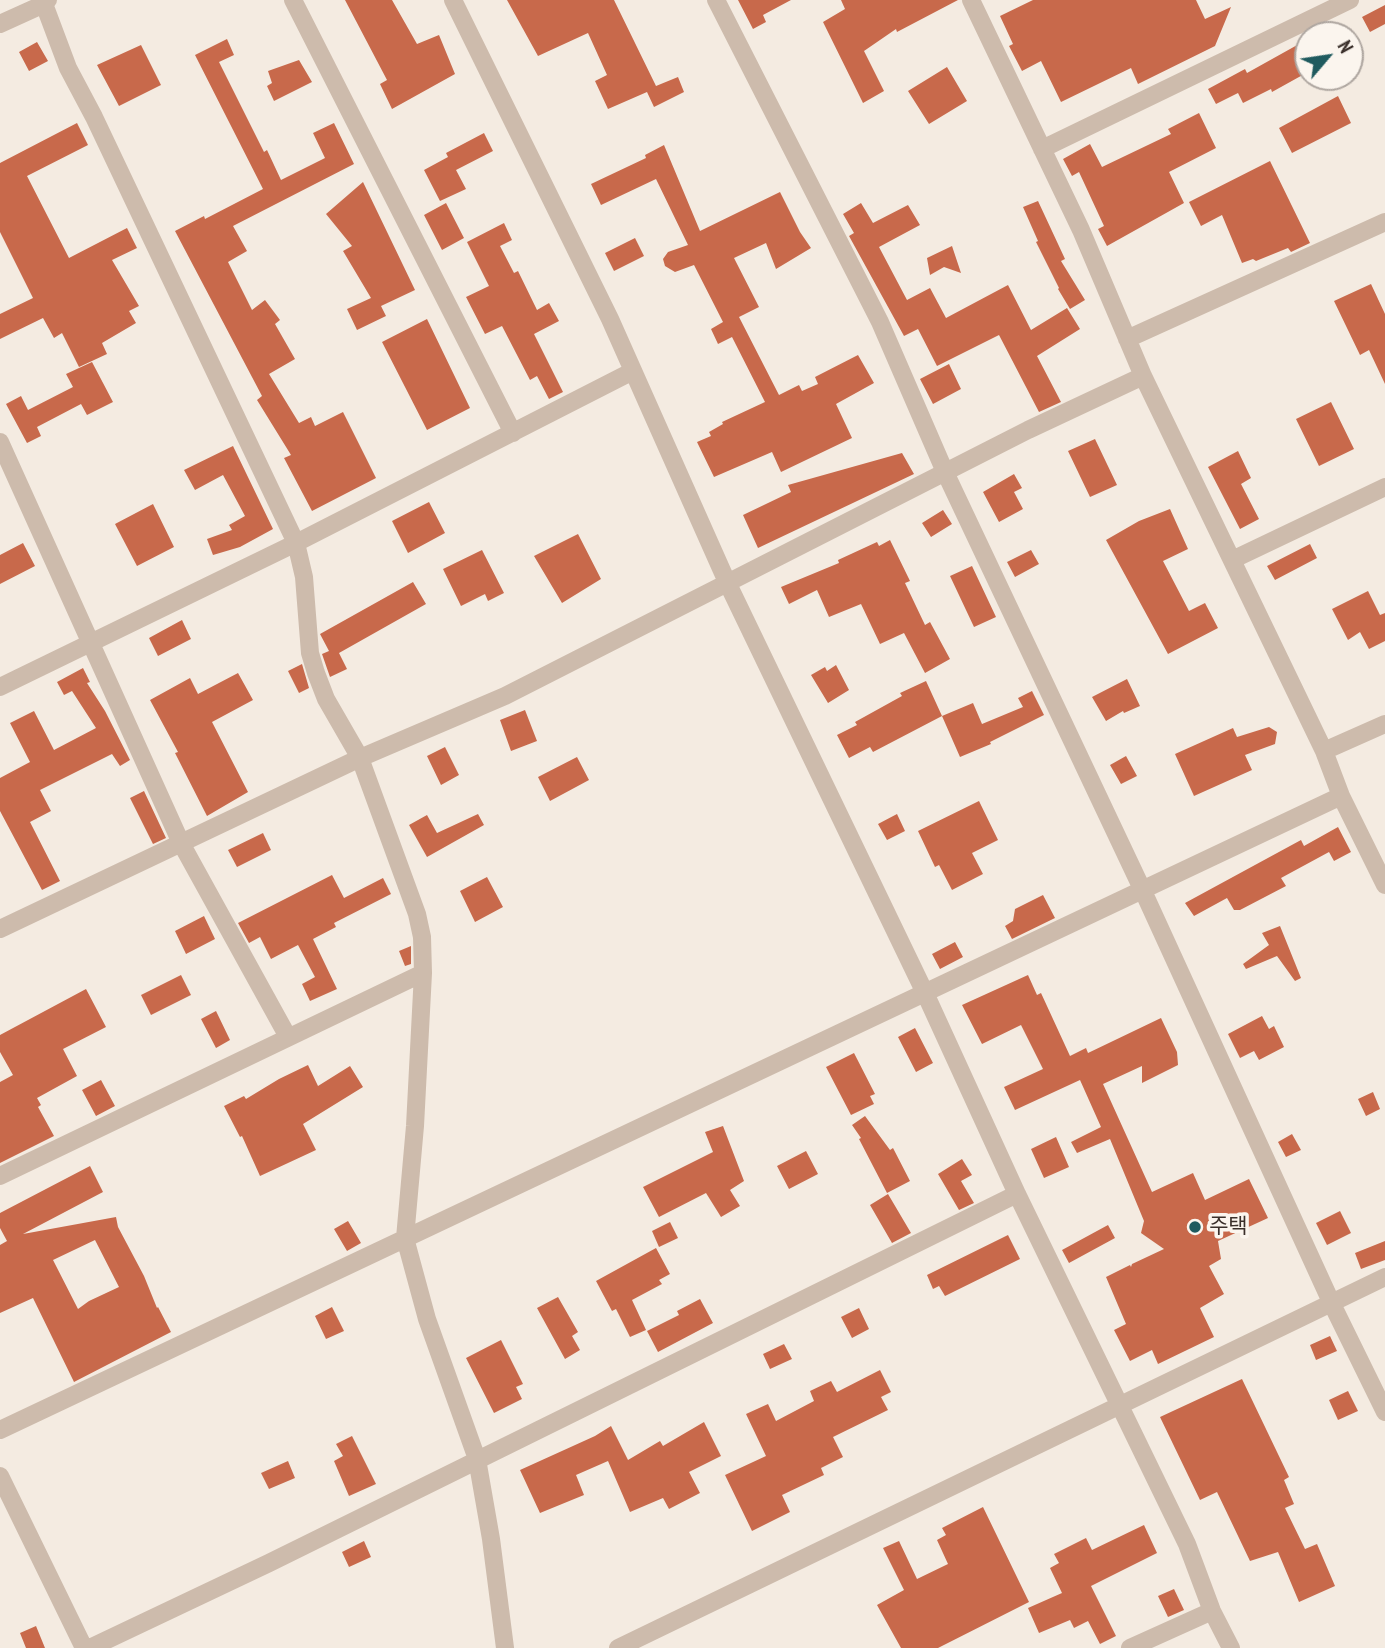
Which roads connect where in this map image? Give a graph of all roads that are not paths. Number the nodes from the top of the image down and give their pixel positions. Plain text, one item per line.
1 (293, 0) edge
2 (453, 0) edge
3 (716, 0) edge
4 (971, 0) edge
5 (1350, 0) edge
6 (45, 1) edge
7 (0, 24) edge
8 (1042, 149) junction
9 (1385, 222) edge
10 (1127, 339) junction
11 (633, 371) junction
12 (1143, 376) junction
13 (513, 433) junction
14 (0, 442) edge
15 (945, 472) junction
16 (1385, 487) edge
17 (296, 542) junction
18 (1232, 560) junction
19 (727, 582) junction
20 (91, 644) junction
21 (0, 687) edge
22 (1385, 724) edge
23 (1324, 751) junction
24 (360, 758) junction
25 (1341, 796) junction
26 (181, 843) junction
27 (1385, 886) edge
28 (1143, 891) junction
29 (0, 929) edge
30 (423, 973) junction
31 (925, 993) junction
32 (288, 1037) junction
33 (0, 1176) edge
34 (1017, 1194) junction
35 (405, 1238) junction
36 (1385, 1277) edge
37 (1332, 1304) junction
38 (1119, 1405) junction
39 (1385, 1412) edge
40 (0, 1430) edge
41 (477, 1459) junction
42 (0, 1476) edge
43 (1212, 1611) junction
44 (84, 1648) edge
45 (90, 1648) edge
46 (505, 1648) edge
47 (618, 1648) edge
48 (1130, 1648) edge
49 (1231, 1648) edge

1 - 13 street
2 - 11 street
3 - 15 street
4 - 8 street
5 - 8 street
6 - 7 street
6 - 17 street
8 - 10 street
9 - 10 street
10 - 12 street
11 - 13 street
11 - 19 street
12 - 15 street
12 - 18 street
13 - 17 street
14 - 20 street
15 - 19 street
15 - 28 street
16 - 18 street
17 - 20 street
17 - 24 street
18 - 23 street
19 - 24 street
19 - 31 street
20 - 21 street
20 - 26 street
22 - 23 street
23 - 25 street
24 - 26 street
24 - 30 street
25 - 27 street
25 - 28 street
26 - 29 street
26 - 32 street
28 - 31 street
28 - 37 street
30 - 32 street
30 - 35 street
31 - 34 street
31 - 35 street
32 - 33 street
34 - 38 street
34 - 41 street
35 - 40 street
35 - 41 street
36 - 37 street
37 - 38 street
37 - 39 street
38 - 43 street
38 - 47 street
41 - 45 street
41 - 46 street
42 - 44 street
43 - 48 street
43 - 49 street

